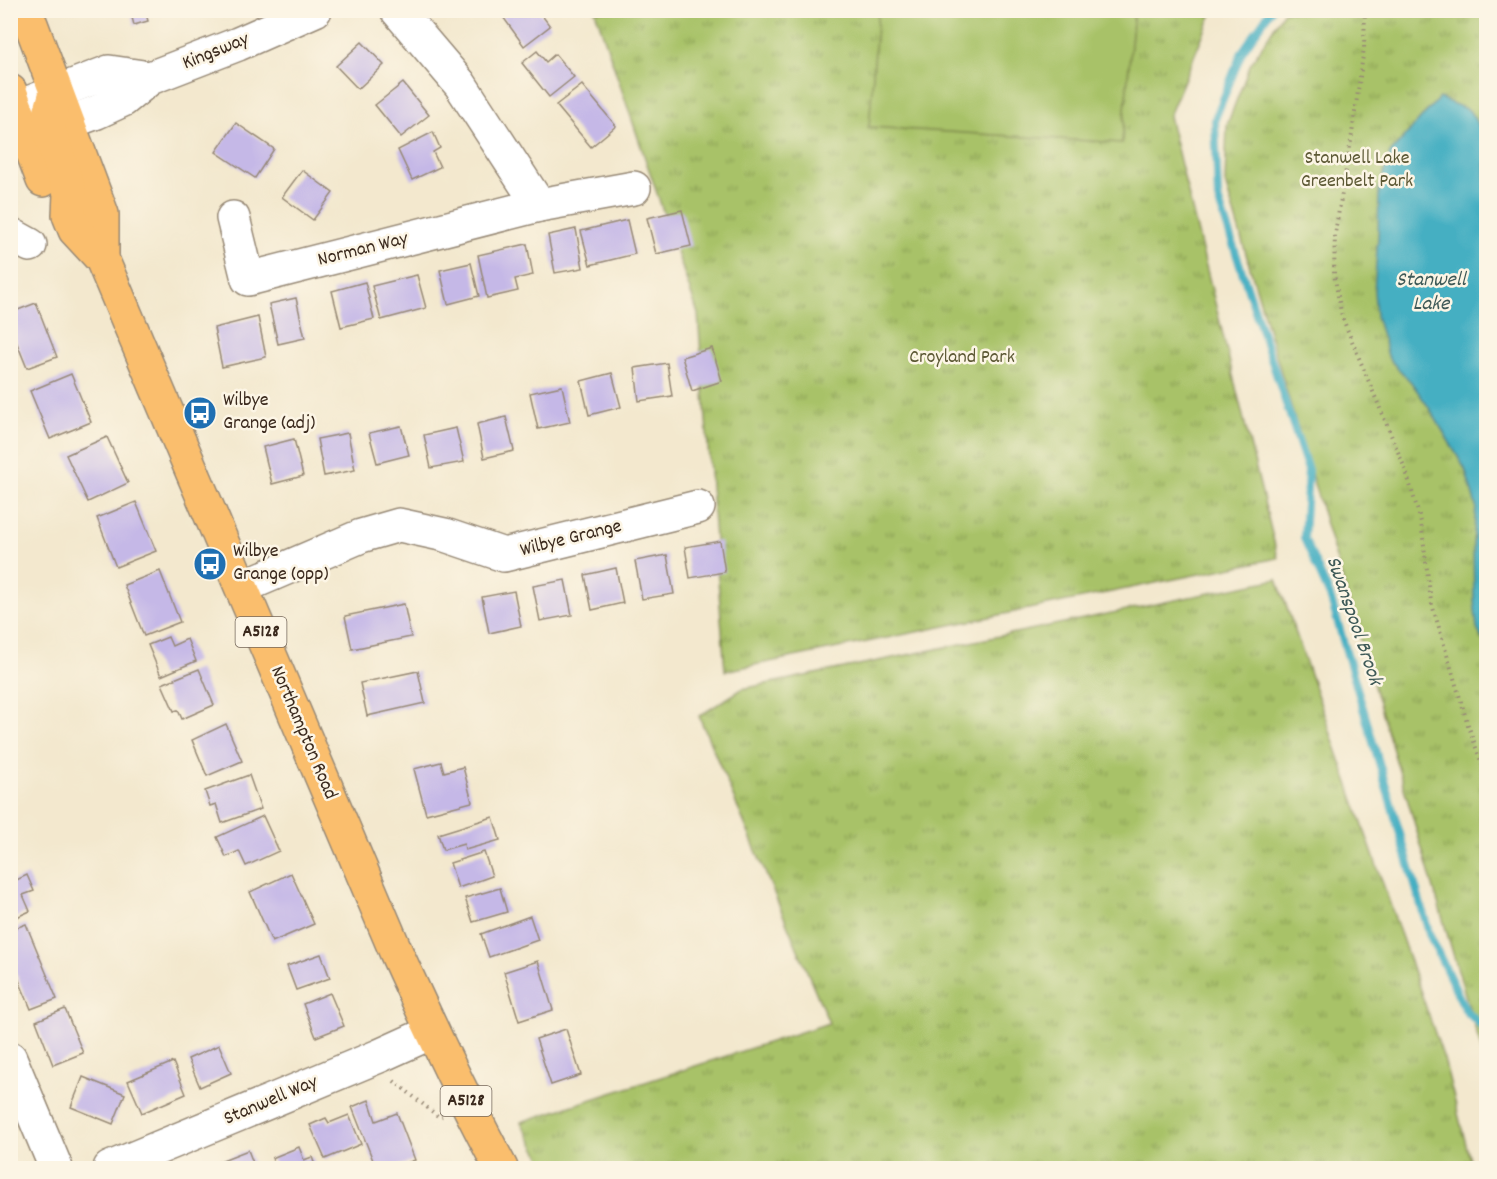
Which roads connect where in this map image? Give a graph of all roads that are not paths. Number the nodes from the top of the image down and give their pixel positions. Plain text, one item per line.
1 (16, 10) edge
2 (315, 10) edge
3 (398, 10) edge
4 (150, 78) junction
5 (25, 101) edge
6 (39, 134) edge
7 (634, 188) dead end
8 (539, 205) junction
9 (233, 218) dead end
10 (102, 259) junction
11 (698, 507) dead end
12 (242, 587) junction
13 (432, 1032) junction
14 (10, 1058) edge
15 (56, 1168) edge
16 (110, 1168) edge
17 (501, 1168) edge

1 - 5 main road, Northampton Road / A5128
2 - 4 street, Kingsway
3 - 8 street
4 - 5 street, Kingsway
4 - 6 street, Kingsway
5 - 6 main road, Northampton Road / A5128
5 - 6 main road, Northampton Road / A5128
6 - 10 main road, Northampton Road / A5128
6 - 10 main road, Northampton Road / A5128
7 - 8 street, Norman Way
8 - 9 street, Norman Way
10 - 12 main road, Northampton Road / A5128
11 - 12 street, Wilbye Grange
12 - 13 main road, Northampton Road / A5128
13 - 16 street, Stanwell Way
13 - 17 main road, Northampton Road / A5128
14 - 15 street

